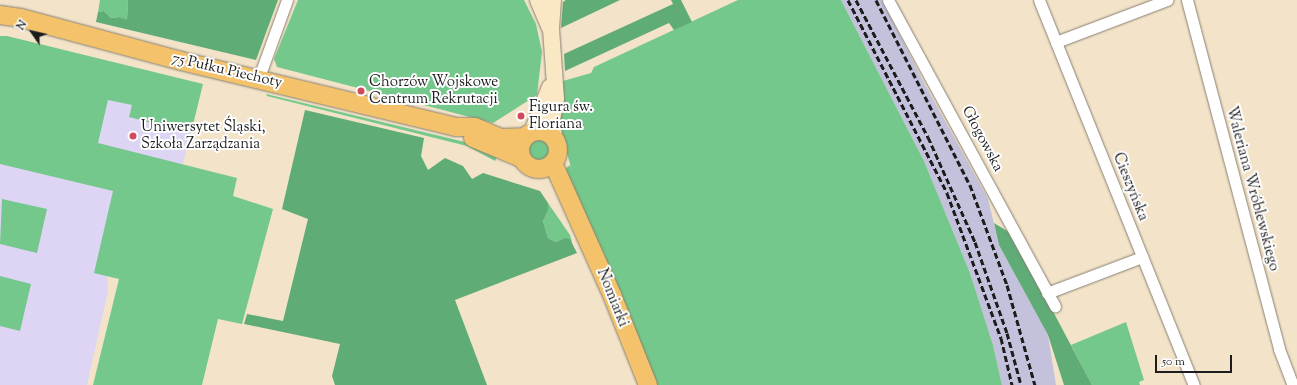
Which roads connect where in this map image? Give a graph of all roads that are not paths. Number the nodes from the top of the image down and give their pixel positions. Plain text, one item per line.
1 (287, 0) edge
2 (538, 0) edge
3 (553, 0) edge
4 (888, 0) edge
5 (1039, 0) edge
6 (1167, 0) edge
7 (1187, 0) edge
8 (0, 15) edge
9 (551, 29) junction
10 (1056, 42) junction
11 (554, 76) junction
12 (258, 80) junction
13 (455, 127) junction
14 (528, 135) junction
15 (554, 138) junction
16 (521, 158) junction
17 (553, 163) junction
18 (536, 169) junction
19 (574, 212) junction
20 (1142, 257) junction
21 (1048, 293) junction
22 (1055, 306) dead end
23 (648, 385) edge
24 (1194, 385) edge
25 (1293, 385) edge

1 - 12 street
2 - 9 street
3 - 9 street
4 - 21 street, Głogowska
5 - 10 street, Cieszyńska
6 - 10 street
7 - 25 street, Waleriana Wróblewskiego
8 - 12 main road, 75 Pułku Piechoty
9 - 11 street
10 - 20 street, Cieszyńska
11 - 14 street
11 - 15 street
12 - 13 main road, 75 Pułku Piechoty
13 - 14 main road, 75 Pułku Piechoty
13 - 16 main road, 75 Pułku Piechoty
14 - 15 main road
14 - 16 main road
15 - 17 main road
16 - 18 main road
17 - 18 main road
17 - 19 main road, Nomiarki
18 - 19 main road, Nomiarki
19 - 23 main road, Nomiarki
20 - 21 street
20 - 24 street, Cieszyńska
21 - 22 street, Głogowska

